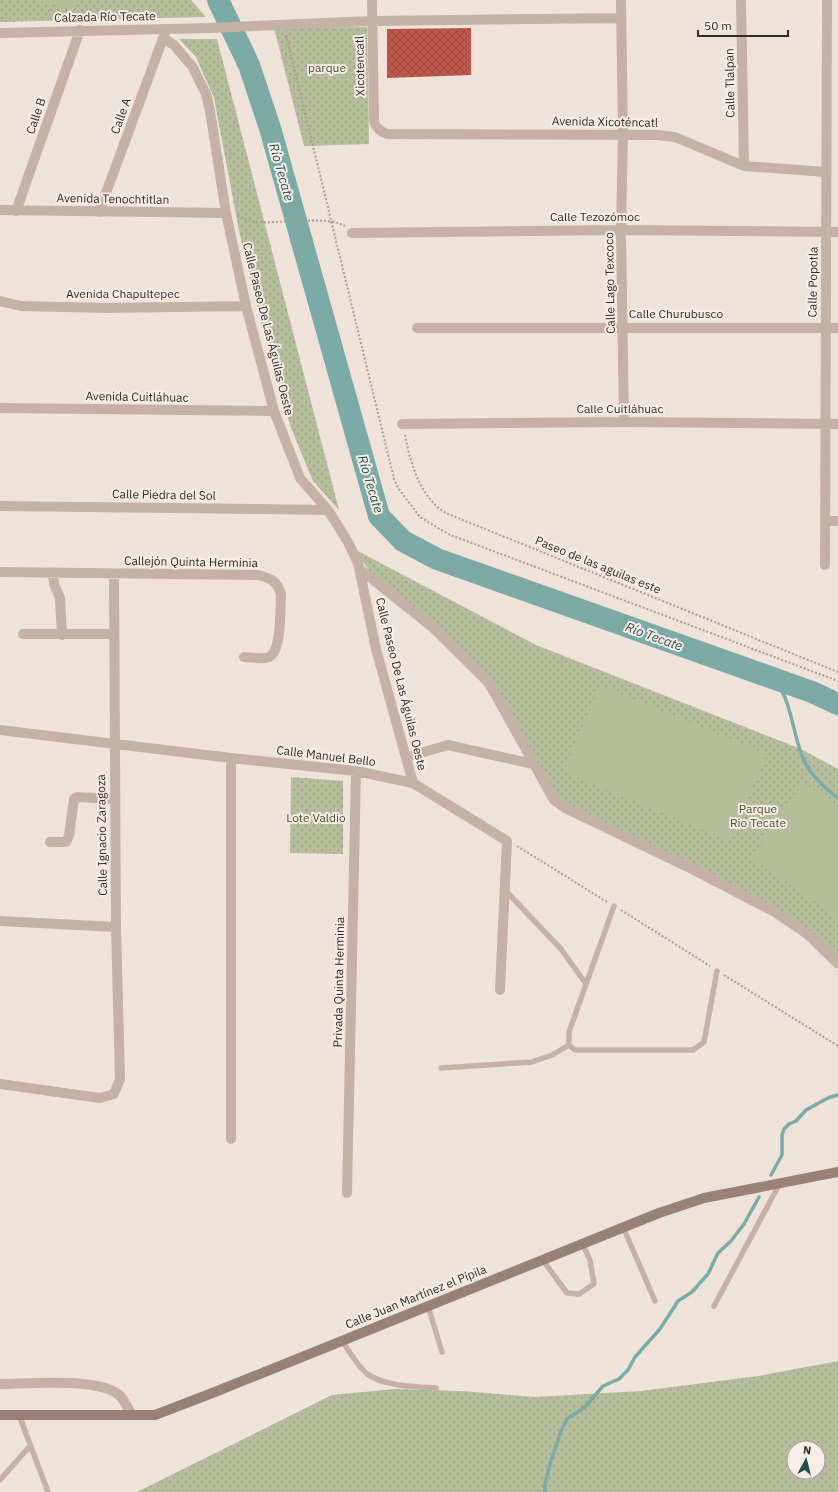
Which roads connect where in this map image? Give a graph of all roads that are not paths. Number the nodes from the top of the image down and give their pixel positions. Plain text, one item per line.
1 (372, 0) edge
2 (621, 0) edge
3 (741, 0) edge
4 (827, 0) edge
5 (621, 18) junction
6 (372, 21) junction
7 (166, 28) junction
8 (80, 30) junction
9 (0, 32) edge
10 (163, 38) junction
11 (378, 130) joint
12 (623, 134) junction
13 (744, 166) junction
14 (826, 172) junction
15 (0, 210) edge
16 (16, 211) junction
17 (99, 212) junction
18 (226, 213) junction
19 (621, 230) junction
20 (827, 232) junction
21 (838, 232) edge
22 (352, 233) road end
23 (0, 301) edge
24 (246, 306) junction
25 (624, 327) junction
26 (417, 328) dead end
27 (826, 328) junction
28 (838, 328) edge
29 (0, 408) edge
30 (274, 411) junction
31 (624, 422) junction
32 (402, 424) road end
33 (825, 424) junction
34 (838, 424) edge
35 (0, 506) edge
36 (328, 510) junction
37 (825, 521) junction
38 (838, 521) edge
39 (825, 565) dead end
40 (361, 570) junction
41 (0, 572) edge
42 (53, 573) junction
43 (114, 574) junction
44 (23, 634) dead end
45 (114, 634) junction
46 (62, 635) junction
47 (244, 657) dead end
48 (0, 730) edge
49 (114, 743) junction
50 (407, 757) junction
51 (231, 758) junction
52 (533, 764) junction
53 (356, 771) junction
54 (413, 783) junction
55 (115, 799) junction
56 (50, 842) dead end
57 (504, 888) junction
58 (614, 906) road end
59 (0, 921) edge
60 (116, 927) junction
61 (838, 964) edge
62 (717, 971) road end
63 (586, 984) junction
64 (500, 990) dead end
65 (568, 1045) junction
66 (441, 1068) dead end
67 (0, 1084) edge
68 (231, 1139) dead end
69 (838, 1172) edge
70 (780, 1183) junction
71 (347, 1193) dead end
72 (623, 1227) junction
73 (582, 1243) junction
74 (542, 1260) junction
75 (655, 1301) dead end
76 (428, 1306) junction
77 (714, 1306) dead end
78 (342, 1341) junction
79 (442, 1352) dead end
80 (0, 1384) edge
81 (436, 1388) dead end
82 (0, 1415) edge
83 (19, 1415) junction
84 (132, 1415) junction
85 (30, 1446) junction
86 (0, 1480) edge
87 (48, 1492) edge

1 - 6 street, Xicotencatl
2 - 5 street, Calle Lago Texcoco
3 - 13 street, Calle Tlalpan
4 - 14 street, Calle Popotla
5 - 6 street, Calzada Río Tecate
5 - 12 street, Calle Lago Texcoco
6 - 7 street, Calzada Río Tecate
6 - 11 street, Xicotencatl
7 - 8 street, Calzada Río Tecate
7 - 10 street, Calle A
8 - 9 street, Calzada Río Tecate
8 - 16 street, Calle B
10 - 17 street, Calle A
10 - 18 street, Calle Paseo De Las Águilas Oeste
11 - 12 street, Avenida Xicoténcatl
12 - 13 street, Avenida Xicoténcatl
12 - 19 street, Calle Lago Texcoco
13 - 14 street, Avenida Xicoténcatl
14 - 20 street, Calle Popotla
15 - 16 street, Avenida Tenochtitlan
16 - 17 street, Avenida Tenochtitlan
17 - 18 street, Avenida Tenochtitlan
18 - 24 street, Calle Paseo De Las Águilas Oeste
19 - 20 street, Calle Tezozómoc
19 - 22 street, Calle Tezozómoc
19 - 25 street, Calle Lago Texcoco
20 - 21 street, Calle Tezozómoc
20 - 27 street, Calle Popotla
23 - 24 street, Avenida Chapultepec
24 - 30 street, Calle Paseo De Las Águilas Oeste
25 - 26 street, Calle Churubusco
25 - 27 street, Calle Churubusco
25 - 31 street, Calle Lago Texcoco
27 - 28 street, Calle Churubusco
27 - 33 street, Calle Popotla
29 - 30 street, Avenida Cuitláhuac
30 - 36 street, Calle Paseo De Las Águilas Oeste
31 - 32 street, Calle Cuitláhuac
31 - 33 street, Calle Cuitláhuac
33 - 34 street, Calle Cuitláhuac
33 - 37 street, Calle Popotla
35 - 36 street, Calle Piedra del Sol
36 - 40 street, Calle Paseo De Las Águilas Oeste
37 - 38 street
37 - 39 street, Calle Popotla
40 - 50 street, Calle Paseo De Las Águilas Oeste
40 - 52 street
41 - 42 street, Callejón Quinta Herminia
42 - 43 street, Callejón Quinta Herminia
42 - 46 street
43 - 45 street, Calle Ignacio Zaragoza
43 - 47 street, Callejón Quinta Herminia
44 - 46 street
45 - 46 street
45 - 49 street, Calle Ignacio Zaragoza
48 - 49 street, Calle Manuel Bello
49 - 51 street, Calle Manuel Bello
49 - 55 street, Calle Ignacio Zaragoza
50 - 52 street
50 - 54 street, Calle Paseo De Las Águilas Oeste
51 - 53 street, Calle Manuel Bello
51 - 68 street
52 - 61 street
53 - 54 street, Calle Manuel Bello
53 - 71 street, Privada Quinta Herminia
54 - 57 street, Calle Manuel Bello
55 - 56 street
55 - 60 street, Calle Ignacio Zaragoza
57 - 63 lane
57 - 64 street
58 - 63 lane
59 - 60 street
60 - 67 street, Calle Ignacio Zaragoza
62 - 65 lane
63 - 65 lane
65 - 66 lane
69 - 70 main road, Calle Juan Martínez el Pípila
70 - 72 main road, Calle Juan Martínez el Pípila
70 - 77 lane
72 - 73 main road, Calle Juan Martínez el Pípila
72 - 75 lane
73 - 74 main road, Calle Juan Martínez el Pípila
73 - 74 lane
74 - 76 main road, Calle Juan Martínez el Pípila
76 - 78 main road, Calle Juan Martínez el Pípila
76 - 79 lane
78 - 81 lane
78 - 84 main road, Calle Juan Martínez el Pípila
80 - 84 street
82 - 83 main road, Calle Juan Martínez el Pípila
83 - 84 main road, Calle Juan Martínez el Pípila
83 - 85 lane
85 - 86 lane
85 - 87 lane

